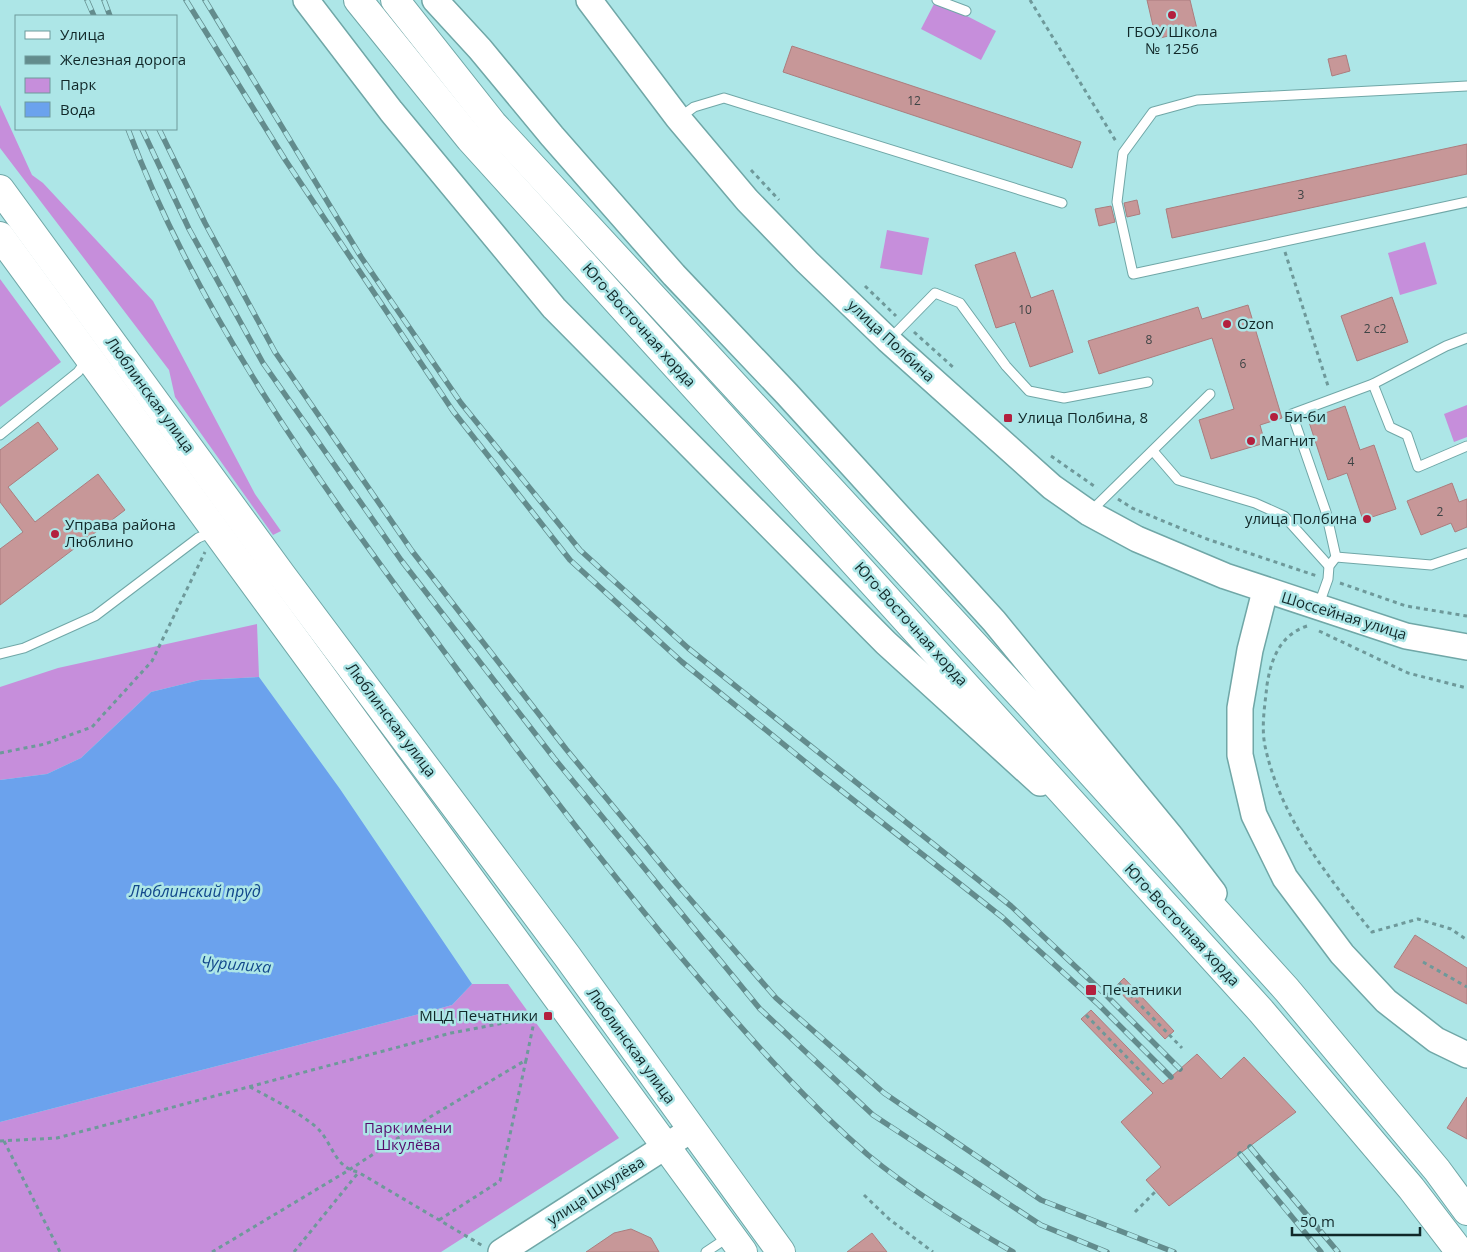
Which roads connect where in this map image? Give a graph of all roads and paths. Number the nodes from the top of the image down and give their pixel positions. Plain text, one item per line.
1 (306, 0) edge
2 (358, 0) edge
3 (394, 0) edge
4 (435, 0) edge
5 (589, 0) edge
6 (937, 0) edge
7 (1030, 0) edge
8 (966, 11) dead end
9 (1467, 86) edge
10 (678, 118) junction
11 (1123, 153) junction
12 (748, 166) dead end
13 (0, 188) edge
14 (1467, 202) edge
15 (781, 203) dead end
16 (1062, 203) dead end
17 (0, 236) edge
18 (1282, 242) junction
19 (863, 284) dead end
20 (896, 331) junction
21 (1467, 338) edge
22 (89, 356) junction
23 (956, 371) dead end
24 (1148, 382) dead end
25 (1373, 384) junction
26 (1210, 394) dead end
27 (1332, 399) junction
28 (0, 435) edge
29 (1467, 446) edge
30 (1153, 451) junction
31 (1046, 452) dead end
32 (1110, 494) junction
33 (1089, 513) junction
34 (212, 539) junction
35 (1467, 553) edge
36 (1336, 557) junction
37 (1329, 566) junction
38 (1328, 579) junction
39 (1265, 591) junction
40 (1318, 608) junction
41 (1467, 616) edge
42 (1467, 647) edge
43 (0, 654) edge
44 (1467, 688) edge
45 (0, 752) edge
46 (1110, 847) junction
47 (1467, 940) edge
48 (1424, 962) dead end
49 (1119, 983) dead end
50 (1467, 987) edge
51 (1287, 990) junction
52 (1086, 1015) dead end
53 (1182, 1048) dead end
54 (1467, 1055) edge
55 (526, 1060) junction
56 (1149, 1080) dead end
57 (250, 1086) junction
58 (691, 1130) junction
59 (2, 1141) edge
60 (665, 1147) junction
61 (349, 1170) junction
62 (358, 1172) junction
63 (1156, 1191) dead end
64 (864, 1195) dead end
65 (1467, 1211) edge
66 (1134, 1212) dead end
67 (439, 1220) junction
68 (733, 1246) edge
69 (492, 1249) edge
70 (60, 1252) edge
71 (212, 1252) edge
72 (294, 1252) edge
73 (706, 1252) edge
74 (781, 1252) edge
75 (933, 1252) edge
76 (1460, 1252) edge

1 - 46 main road
2 - 46 main road, Юго-Восточная хорда
3 - 51 main road, Юго-Восточная хорда
4 - 51 main road
5 - 10 main road, улица Полбина
6 - 8 lane
7 - 11 path
9 - 11 lane
10 - 16 lane
10 - 20 main road, улица Полбина
11 - 18 lane
12 - 15 path
13 - 58 main road, Люблинская улица
14 - 18 lane
17 - 22 main road, Люблинская улица
18 - 27 path
19 - 20 path
20 - 23 path
20 - 24 lane
20 - 33 main road, улица Полбина
21 - 25 lane
22 - 28 lane
22 - 34 main road, Люблинская улица
25 - 27 lane
25 - 29 lane
26 - 30 lane
27 - 36 lane
30 - 32 lane
30 - 37 lane
31 - 32 path
32 - 33 lane
32 - 38 path
33 - 39 main road, улица Полбина
34 - 43 lane
34 - 45 path
34 - 60 main road, Люблинская улица
35 - 36 lane
36 - 37 lane
37 - 38 lane
38 - 40 lane
38 - 41 path
39 - 40 main road, Шоссейная улица
39 - 54 main road, Шоссейная улица
40 - 42 main road, Шоссейная улица
44 - 47 path
46 - 76 main road, Юго-Восточная хорда
48 - 50 path
49 - 53 path
51 - 65 main road, Юго-Восточная хорда
52 - 56 path
55 - 57 path
55 - 61 path
55 - 67 path
57 - 59 path
57 - 61 path
58 - 60 main road, улица Шкулёва
58 - 74 main road, Люблинская улица
59 - 70 path
60 - 68 main road, Люблинская улица
60 - 69 main road, улица Шкулёва
61 - 62 path
61 - 71 path
62 - 67 path
62 - 72 path
63 - 66 path
64 - 75 path
67 - 69 path
68 - 73 lane

